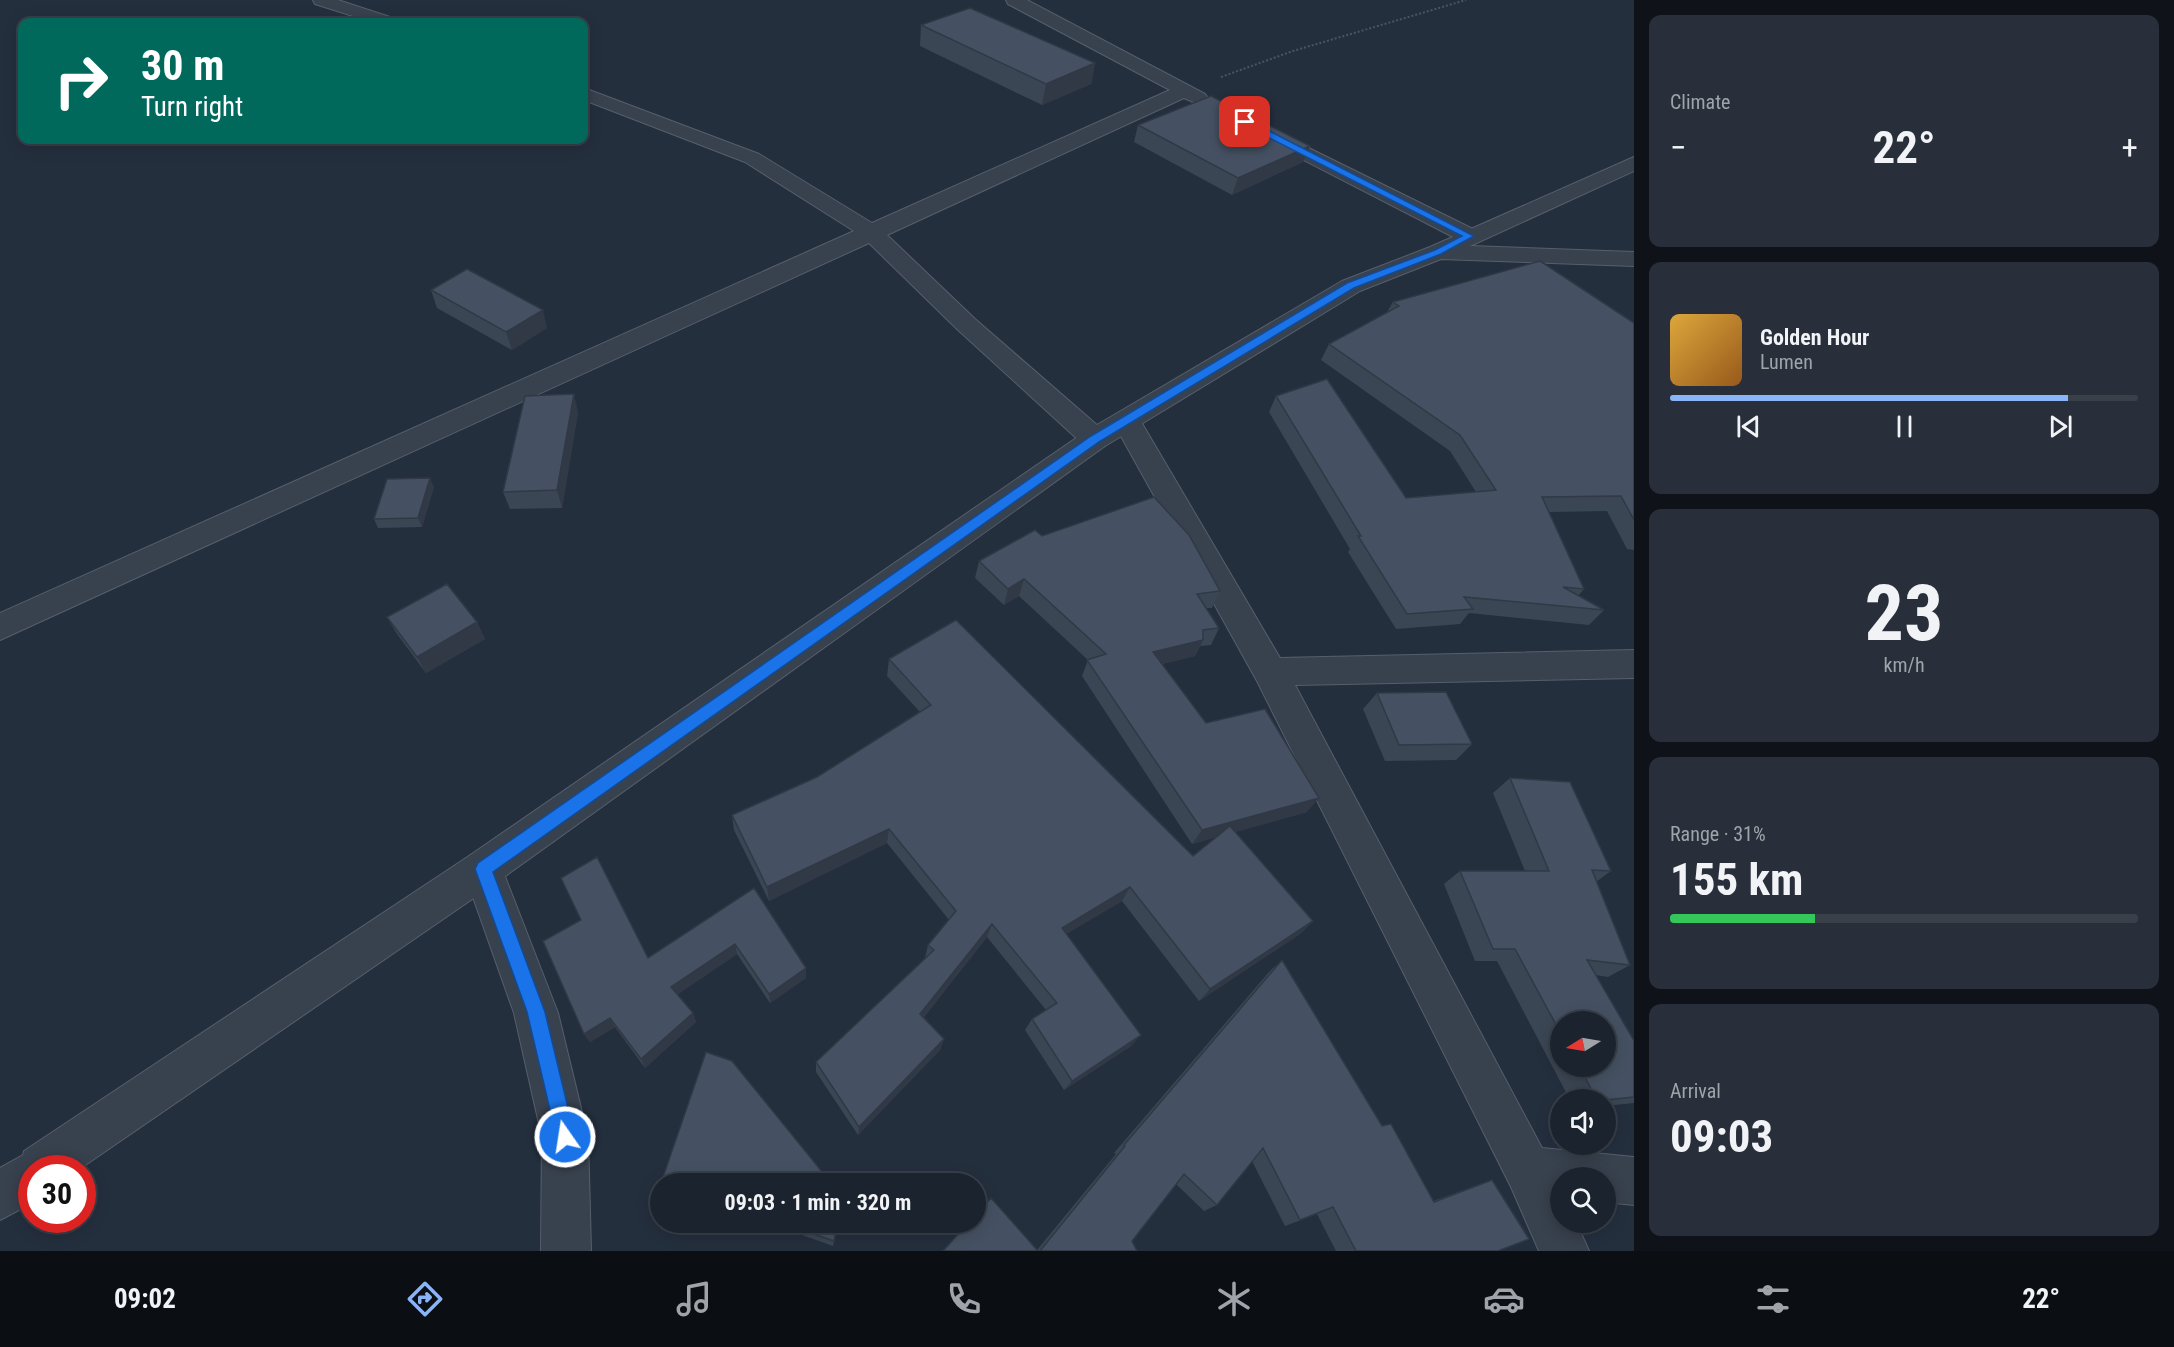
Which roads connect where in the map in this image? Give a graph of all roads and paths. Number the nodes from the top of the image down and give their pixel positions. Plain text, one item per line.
1 (321, 0) edge
2 (1014, 0) edge
3 (1466, 0) edge
4 (375, 18) edge
5 (1184, 91) junction
6 (588, 96) edge
7 (1215, 107) edge
8 (1247, 123) edge
9 (1634, 163) edge
10 (871, 232) junction
11 (1469, 236) junction
12 (1438, 252) junction
13 (1632, 260) edge
14 (1111, 429) junction
15 (0, 627) edge
16 (1634, 664) edge
17 (1270, 672) junction
18 (483, 869) junction
19 (60, 1155) edge
20 (1528, 1170) junction
21 (1550, 1173) edge
22 (1616, 1179) edge
23 (1634, 1181) edge
24 (18, 1184) edge
25 (0, 1196) edge
26 (566, 1251) edge
27 (1564, 1251) edge

1 - 4 street
2 - 5 street
3 - 5 path
5 - 7 street
5 - 10 street
6 - 10 street
8 - 11 street
9 - 11 street
10 - 14 street
10 - 15 street
11 - 12 street
12 - 13 street
12 - 14 street
14 - 17 street
14 - 18 street
16 - 17 street
17 - 20 street
18 - 19 street
18 - 26 street
20 - 21 street
20 - 27 street
22 - 23 street
24 - 25 street

